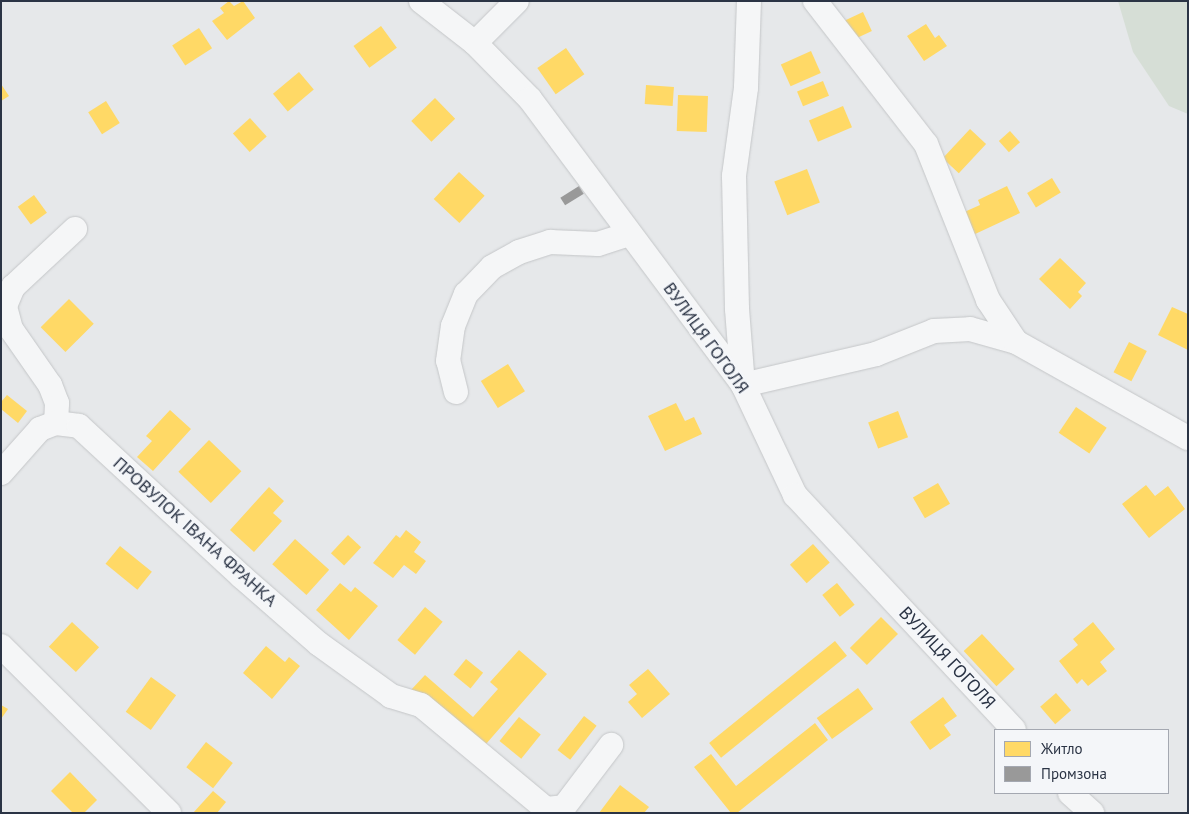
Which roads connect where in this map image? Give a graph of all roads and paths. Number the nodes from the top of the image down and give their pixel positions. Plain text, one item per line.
1 (421, 1) edge
2 (517, 1) edge
3 (749, 1) edge
4 (815, 1) edge
5 (475, 43) junction
6 (75, 229) dead end
7 (629, 234) junction
8 (1016, 342) junction
9 (743, 385) junction
10 (456, 392) dead end
11 (56, 424) junction
12 (1188, 438) edge
13 (1, 473) edge
14 (1, 646) edge
15 (1013, 729) edge
16 (611, 745) dead end
17 (1071, 794) edge
18 (169, 813) edge
19 (1092, 813) edge

1 - 5 street, ВУЛИЦЯ ГОГОЛЯ
2 - 5 street
3 - 9 street
4 - 8 street
5 - 7 street, ВУЛИЦЯ ГОГОЛЯ
6 - 11 street
7 - 9 street, ВУЛИЦЯ ГОГОЛЯ
7 - 10 street
8 - 9 street
8 - 12 street
9 - 15 street, ВУЛИЦЯ ГОГОЛЯ
11 - 13 street
11 - 16 street, ПРОВУЛОК ІВАНА ФРАНКА
14 - 18 street
17 - 19 street

